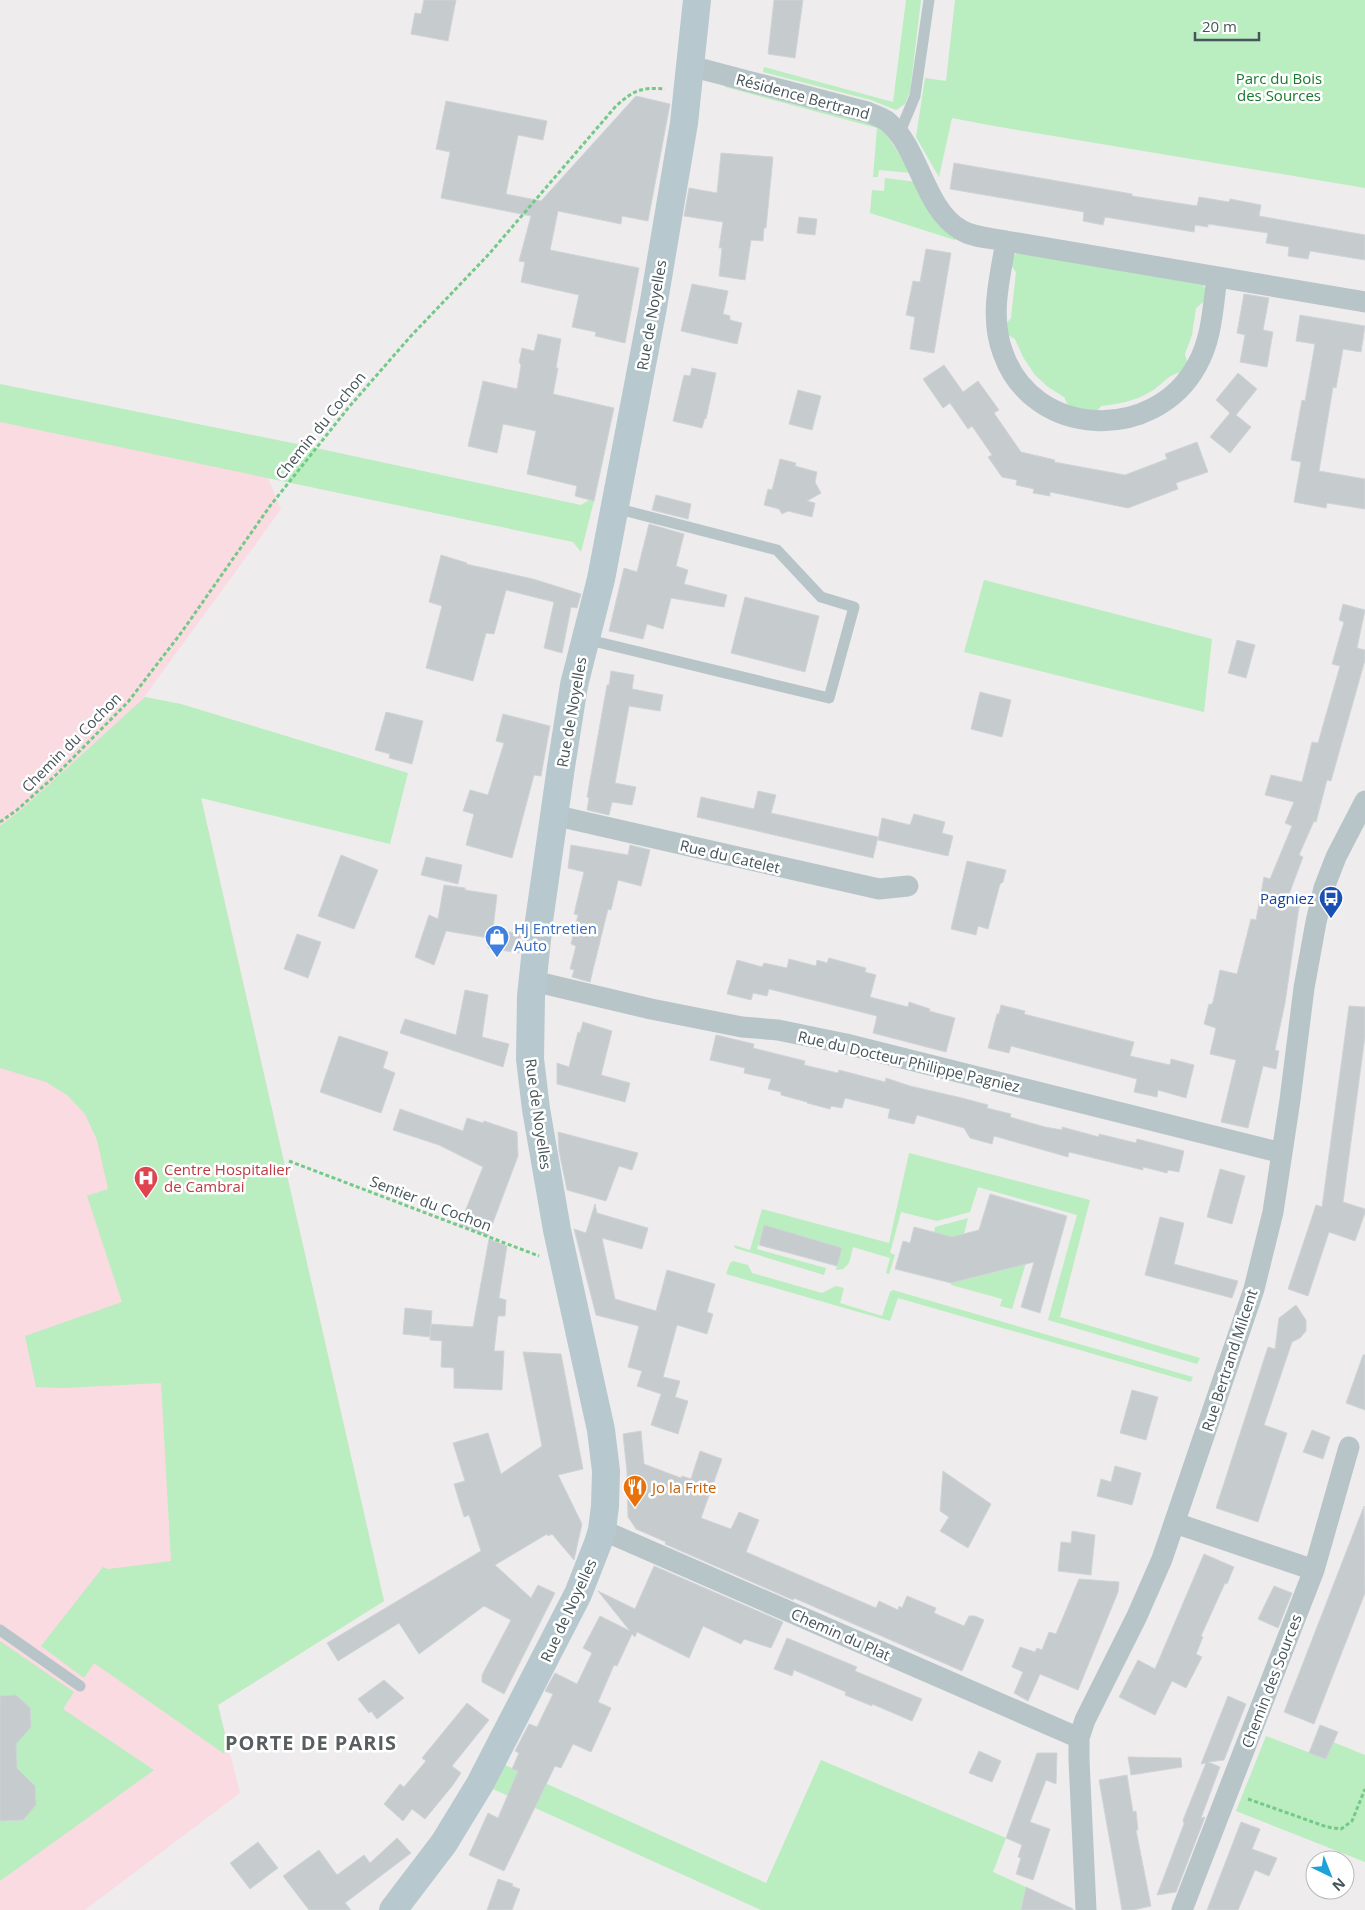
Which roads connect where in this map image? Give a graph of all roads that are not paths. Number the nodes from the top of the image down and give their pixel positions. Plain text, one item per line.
1 (697, 0) edge
2 (929, 0) edge
3 (689, 78) junction
4 (899, 134) junction
5 (1006, 241) junction
6 (1217, 277) junction
7 (1365, 302) edge
8 (615, 508) junction
9 (585, 639) junction
10 (1365, 801) edge
11 (553, 815) junction
12 (908, 886) dead end
13 (533, 981) junction
14 (1282, 1153) junction
15 (1349, 1447) dead end
16 (1175, 1523) junction
17 (602, 1530) junction
18 (1314, 1570) junction
19 (0, 1630) edge
20 (80, 1686) dead end
21 (1079, 1738) junction
22 (393, 1910) edge
23 (1086, 1910) edge
24 (1182, 1910) edge

1 - 3 street, Rue de Noyelles
2 - 4 lane
3 - 4 street, Résidence Bertrand
3 - 8 street, Rue de Noyelles
4 - 5 street, Résidence Bertrand
5 - 6 street, Résidence Bertrand
5 - 6 street
6 - 7 street, Résidence Bertrand
8 - 9 street, Rue de Noyelles
8 - 9 lane
9 - 11 street, Rue de Noyelles
10 - 14 street, Rue Bertrand Milcent
11 - 12 street, Rue du Catelet
11 - 13 street, Rue de Noyelles
13 - 14 street, Rue du Docteur Philippe Pagniez
13 - 17 street, Rue de Noyelles
14 - 16 street, Rue Bertrand Milcent
15 - 18 street, Chemin des Sources
16 - 18 street
16 - 21 street, Rue Bertrand Milcent
17 - 21 street, Chemin du Plat
17 - 22 street, Rue de Noyelles
18 - 24 street, Chemin des Sources
19 - 20 lane
21 - 23 street, Rue Bertrand Milcent

